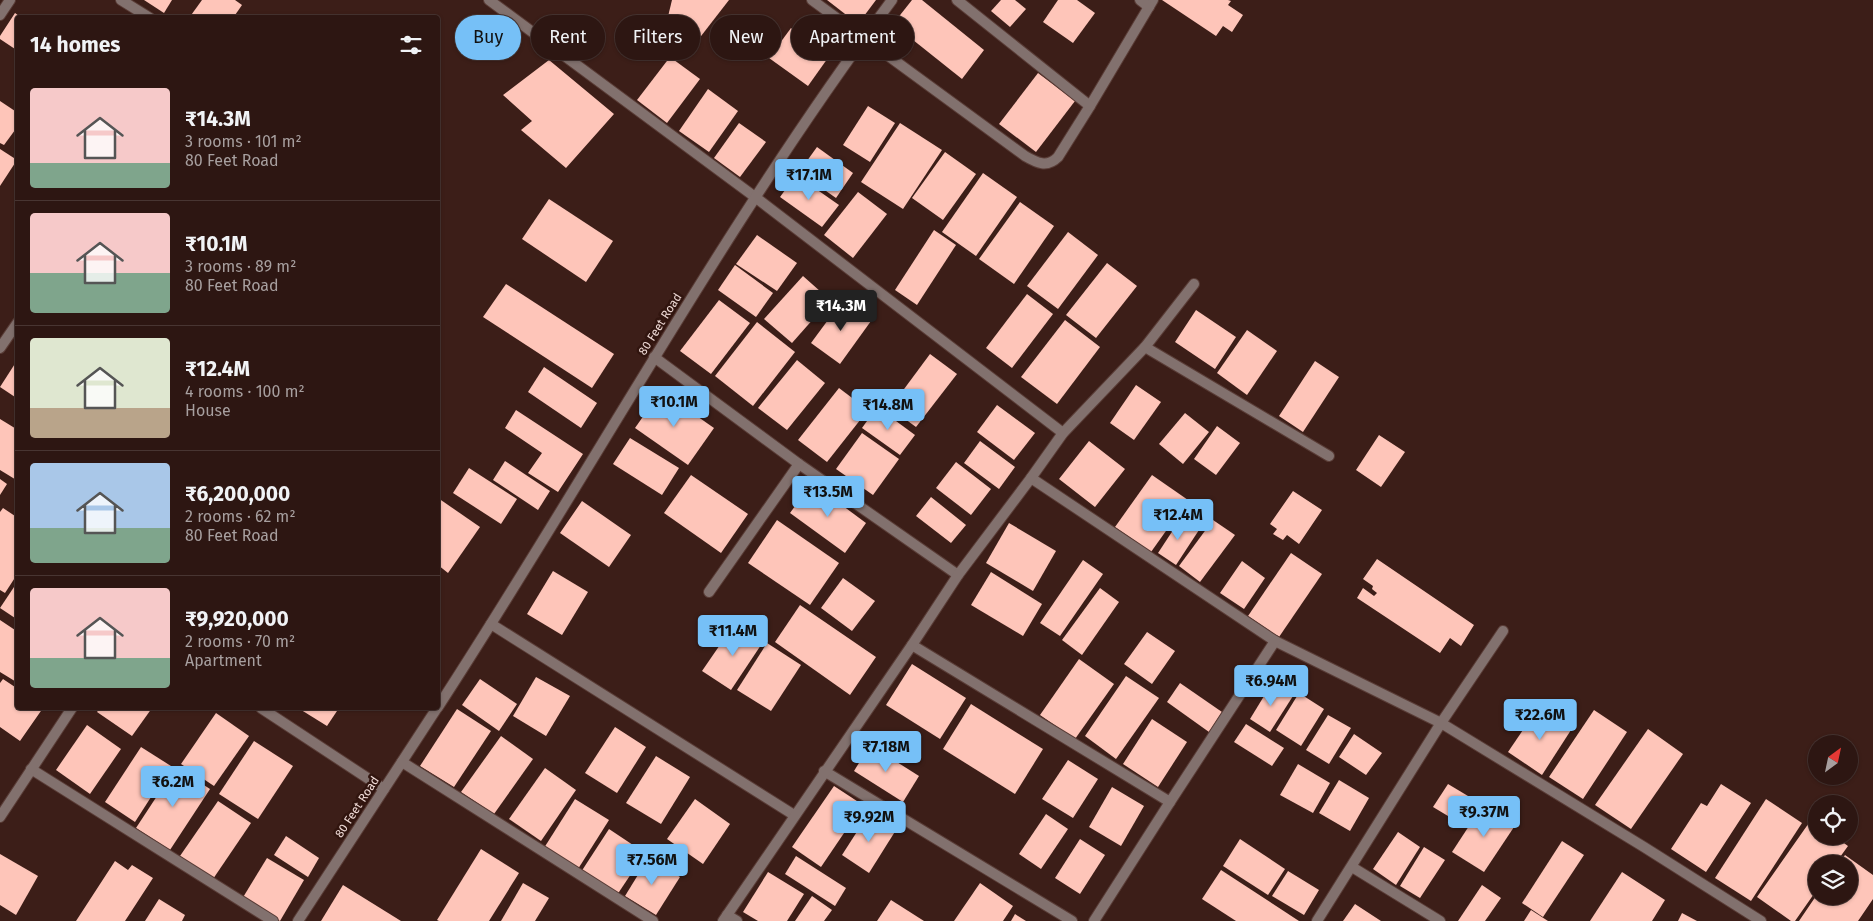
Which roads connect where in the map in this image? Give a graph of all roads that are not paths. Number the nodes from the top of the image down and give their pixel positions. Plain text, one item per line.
1 (10, 0) edge
2 (121, 0) edge
3 (489, 0) edge
4 (812, 0) edge
5 (892, 0) edge
6 (958, 0) edge
7 (1140, 0) edge
8 (1151, 3) edge
9 (0, 15) edge
10 (145, 15) edge
11 (833, 15) edge
12 (881, 15) edge
13 (848, 60) edge
14 (896, 60) edge
15 (1090, 106) junction
16 (755, 197) junction
17 (1194, 284) dead end
18 (15, 326) edge
19 (1145, 347) junction
20 (0, 348) edge
21 (654, 357) junction
22 (1063, 433) junction
23 (1329, 456) dead end
24 (799, 464) junction
25 (1031, 478) junction
26 (958, 575) junction
27 (709, 592) dead end
28 (492, 624) junction
29 (1503, 630) dead end
30 (1275, 641) junction
31 (912, 645) junction
32 (440, 702) edge
33 (71, 710) edge
34 (264, 710) edge
35 (435, 710) edge
36 (1441, 723) junction
37 (402, 762) junction
38 (31, 769) junction
39 (824, 772) junction
40 (384, 789) junction
41 (1170, 802) junction
42 (794, 815) junction
43 (0, 817) edge
44 (1352, 867) junction
45 (725, 918) edge
46 (273, 921) edge
47 (298, 921) edge
48 (653, 921) edge
49 (737, 921) edge
50 (1072, 921) edge
51 (1094, 921) edge
52 (1318, 921) edge
53 (1440, 921) edge
54 (1760, 921) edge

1 - 9 street
2 - 10 street
3 - 16 street
4 - 11 street
5 - 12 street, 80 Feet Road
6 - 15 street
7 - 8 street
8 - 15 street
13 - 16 street, 80 Feet Road
14 - 15 street
16 - 21 street, 80 Feet Road
16 - 22 street
17 - 19 street
18 - 20 street
19 - 22 street
19 - 23 street
21 - 24 street
21 - 28 street, 80 Feet Road
22 - 25 street
24 - 26 street
24 - 27 street
25 - 26 street
25 - 30 street
26 - 31 street
28 - 32 street, 80 Feet Road
28 - 42 street
29 - 36 street
30 - 36 street
30 - 41 street
31 - 39 street
31 - 41 street
33 - 38 street
34 - 40 street
35 - 37 street, 80 Feet Road
36 - 44 street
36 - 54 street
37 - 40 street, 80 Feet Road
37 - 48 street
38 - 43 street
38 - 46 street
39 - 42 street
39 - 50 street
40 - 47 street, 80 Feet Road
41 - 51 street
42 - 45 street
44 - 52 street
44 - 53 street
45 - 49 street

